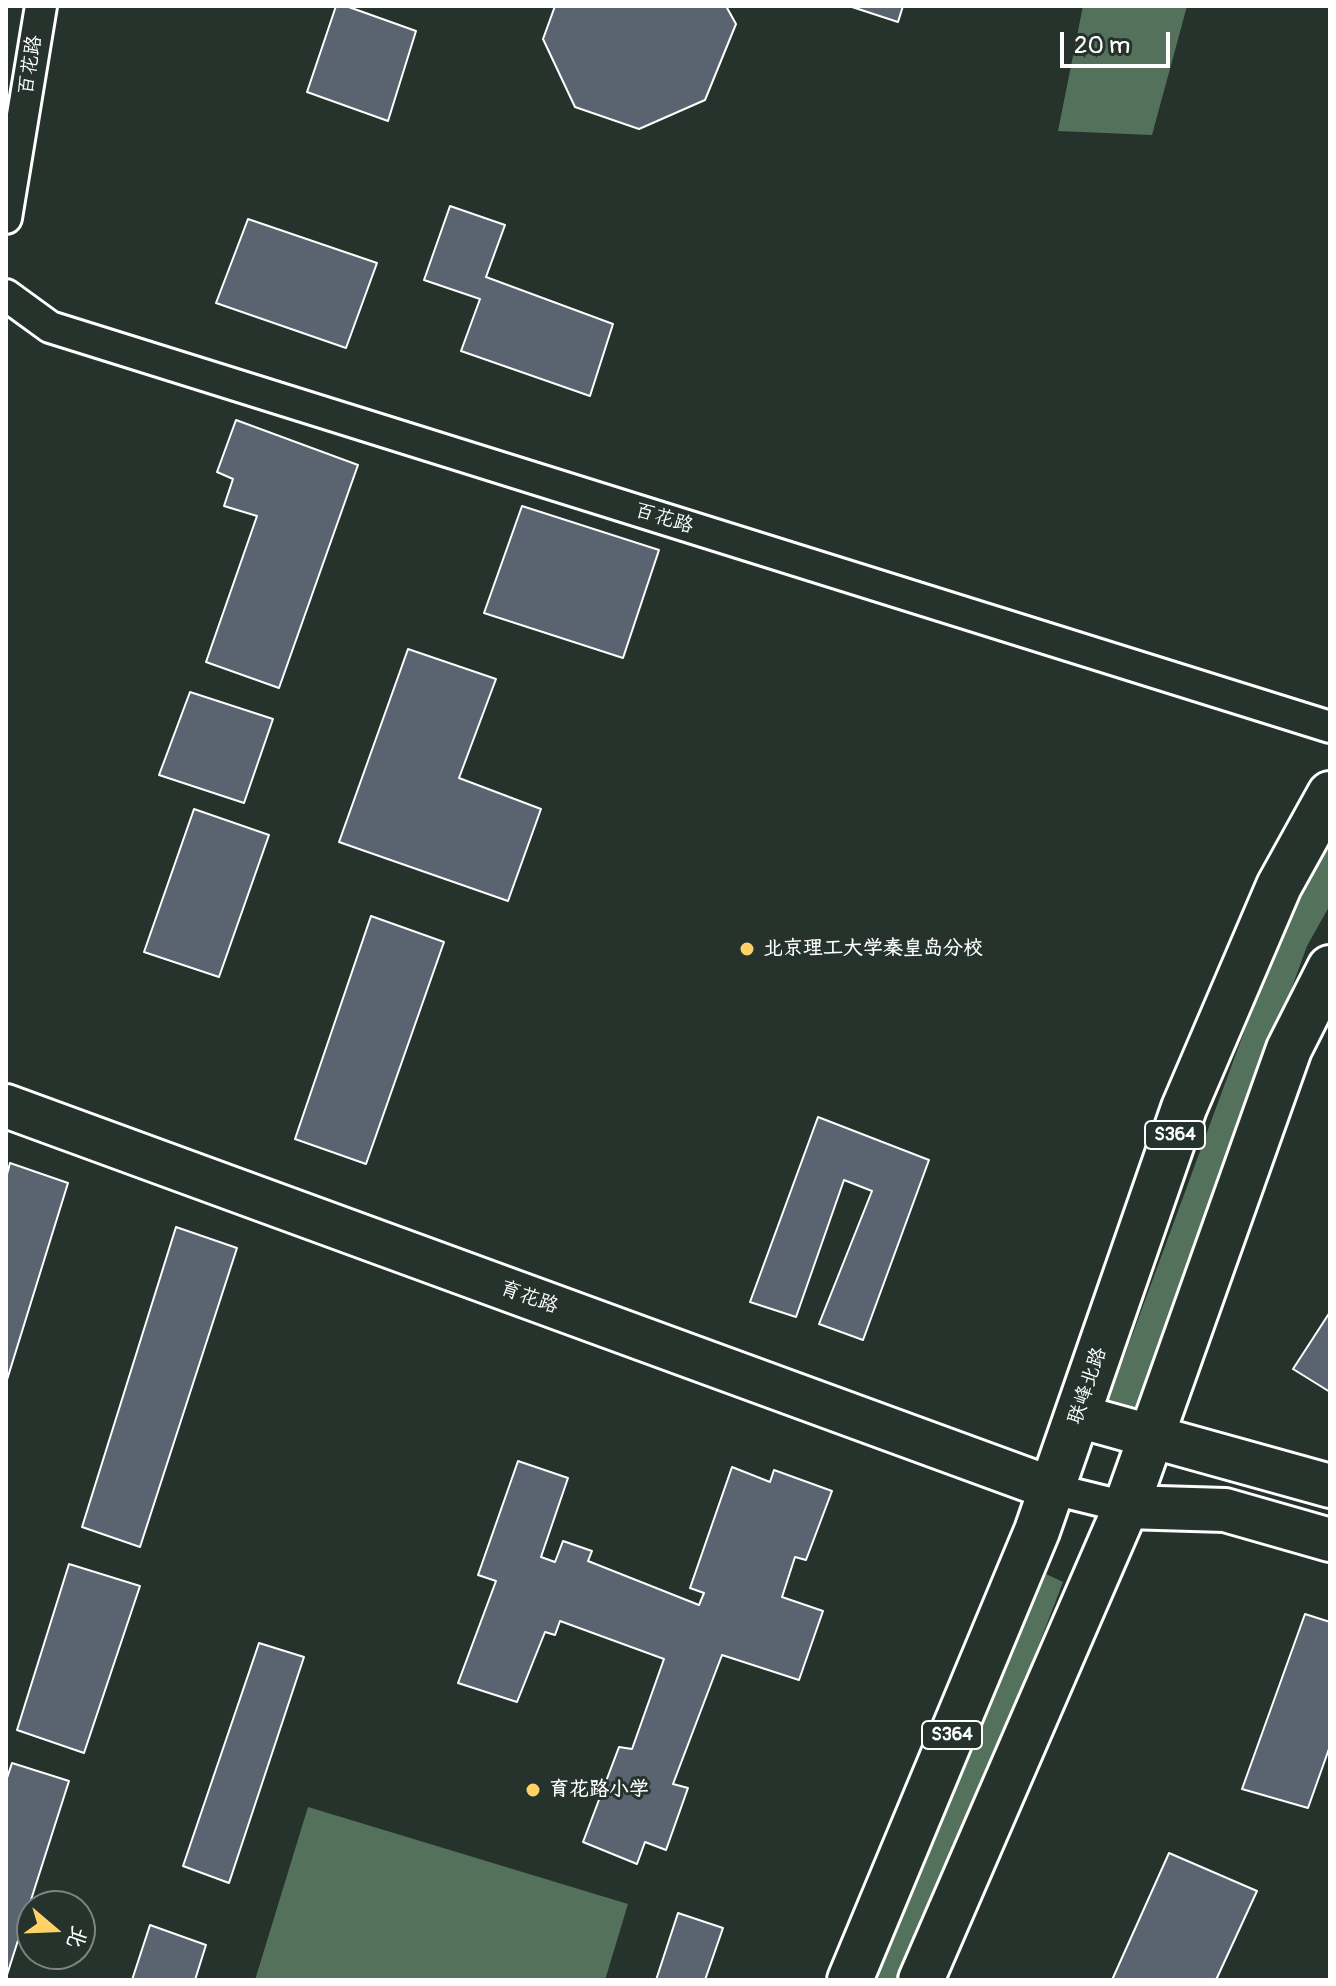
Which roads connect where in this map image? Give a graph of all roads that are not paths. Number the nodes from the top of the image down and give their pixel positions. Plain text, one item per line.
1 (41, 6) edge
2 (6, 218) edge
3 (6, 295) edge
4 (1330, 727) edge
5 (1330, 794) edge
6 (1330, 968) edge
7 (6, 1106) edge
8 (1078, 1416) junction
9 (1151, 1438) junction
10 (1330, 1486) edge
11 (1053, 1489) junction
12 (1126, 1507) junction
13 (1330, 1540) edge
14 (850, 1980) edge
15 (921, 1980) edge

1 - 2 street, 百花路
3 - 4 street, 百花路
5 - 8 main road, 联峰北路 / S364
6 - 9 main road
7 - 11 street, 育花路
8 - 9 street
8 - 11 main road, 联峰北路 / S364
9 - 10 street
9 - 12 main road
11 - 12 street
11 - 14 main road, 联峰北路 / S364
12 - 13 street
12 - 15 main road

